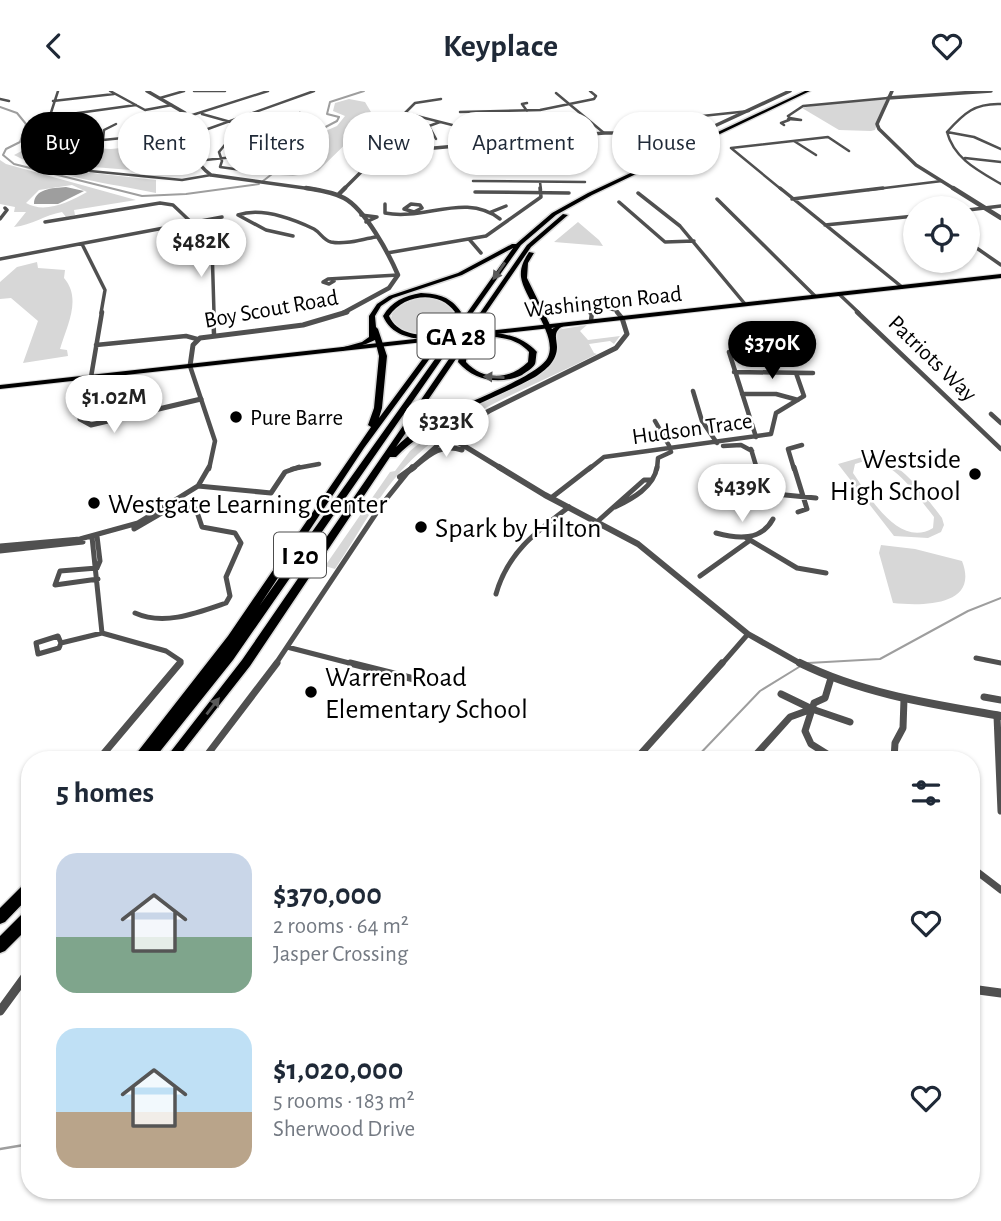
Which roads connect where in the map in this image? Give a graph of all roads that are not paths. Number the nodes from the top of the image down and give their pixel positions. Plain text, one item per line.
1 (58, 91) edge
2 (110, 91) edge
3 (147, 91) edge
4 (184, 91) edge
5 (194, 91) edge
6 (225, 91) edge
7 (268, 91) edge
8 (314, 91) edge
9 (590, 91) edge
10 (790, 91) edge
11 (808, 91) edge
12 (819, 91) edge
13 (892, 91) edge
14 (990, 91) edge
15 (556, 93) dead end
16 (948, 93) edge
17 (115, 94) junction
18 (160, 98) junction
19 (888, 98) junction
20 (0, 99) edge
21 (441, 99) dead end
22 (408, 100) dead end
23 (9, 101) dead end
24 (53, 101) junction
25 (430, 101) junction
26 (415, 103) junction
27 (527, 103) dead end
28 (569, 104) junction
29 (1001, 104) edge
30 (136, 105) junction
31 (172, 105) junction
32 (433, 107) dead end
33 (91, 111) joint
34 (527, 111) junction
35 (749, 111) junction
36 (50, 112) edge
37 (84, 112) edge
38 (184, 112) edge
39 (208, 112) edge
40 (256, 112) edge
41 (460, 112) dead end
42 (720, 113) edge
43 (442, 122) junction
44 (116, 124) dead end
45 (448, 124) edge
46 (720, 124) edge
47 (784, 125) dead end
48 (947, 132) junction
49 (604, 133) junction
50 (612, 133) edge
51 (598, 134) edge
52 (118, 139) edge
53 (436, 139) dead end
54 (794, 141) junction
55 (224, 144) edge
56 (1001, 149) edge
57 (849, 151) dead end
58 (816, 155) dead end
59 (221, 158) junction
60 (224, 158) edge
61 (963, 158) junction
62 (210, 159) edge
63 (1001, 162) edge
64 (224, 168) edge
65 (104, 172) edge
66 (211, 174) joint
67 (356, 175) edge
68 (472, 181) dead end
69 (942, 181) junction
70 (540, 182) junction
71 (585, 183) dead end
72 (350, 184) junction
73 (1001, 184) edge
74 (475, 192) dead end
75 (541, 193) junction
76 (569, 193) dead end
77 (638, 193) dead end
78 (338, 195) junction
79 (792, 198) junction
80 (717, 199) dead end
81 (620, 202) dead end
82 (385, 204) dead end
83 (506, 206) dead end
84 (580, 206) junction
85 (1001, 206) edge
86 (5, 208) dead end
87 (357, 208) junction
88 (980, 208) edge
89 (984, 208) junction
90 (420, 210) junction
91 (492, 211) junction
92 (413, 214) junction
93 (424, 214) junction
94 (361, 215) junction
95 (390, 215) junction
96 (377, 216) junction
97 (222, 217) dead end
98 (903, 217) edge
99 (1001, 218) edge
100 (0, 219) edge
101 (500, 219) dead end
102 (45, 222) dead end
103 (291, 222) junction
104 (366, 222) junction
105 (190, 223) junction
106 (285, 225) dead end
107 (825, 225) junction
108 (274, 227) dead end
109 (262, 229) junction
110 (530, 233) junction
111 (375, 235) junction
112 (293, 236) dead end
113 (469, 239) junction
114 (694, 241) junction
115 (82, 244) junction
116 (980, 250) edge
117 (387, 253) junction
118 (481, 253) dead end
119 (0, 258) edge
120 (1001, 265) edge
121 (398, 275) junction
122 (1001, 276) edge
123 (334, 281) dead end
124 (902, 287) junction
125 (839, 293) junction
126 (815, 296) junction
127 (745, 304) junction
128 (372, 316) junction
129 (622, 318) junction
130 (591, 321) junction
131 (564, 324) junction
132 (546, 326) junction
133 (474, 329) junction
134 (214, 334) junction
135 (552, 337) junction
136 (447, 338) junction
137 (197, 339) junction
138 (463, 344) junction
139 (96, 345) junction
140 (380, 345) junction
141 (341, 349) junction
142 (729, 352) dead end
143 (190, 366) junction
144 (734, 372) junction
145 (796, 373) junction
146 (813, 373) dead end
147 (91, 377) junction
148 (0, 387) edge
149 (89, 388) dead end
150 (694, 391) dead end
151 (742, 394) junction
152 (201, 399) junction
153 (798, 400) junction
154 (508, 403) junction
155 (991, 414) dead end
156 (655, 422) dead end
157 (1001, 423) edge
158 (466, 428) junction
159 (448, 436) junction
160 (756, 437) junction
161 (744, 439) junction
162 (717, 443) junction
163 (802, 445) dead end
164 (361, 447) junction
165 (468, 449) junction
166 (671, 449) junction
167 (1001, 449) edge
168 (752, 451) junction
169 (319, 464) dead end
170 (495, 466) junction
171 (400, 477) junction
172 (198, 486) junction
173 (365, 486) junction
174 (185, 496) junction
175 (804, 497) junction
176 (551, 498) junction
177 (817, 498) dead end
178 (177, 506) junction
179 (569, 507) junction
180 (798, 512) dead end
181 (772, 519) dead end
182 (598, 521) junction
183 (716, 533) dead end
184 (95, 538) junction
185 (747, 539) junction
186 (0, 546) edge
187 (0, 551) edge
188 (97, 568) junction
189 (826, 573) dead end
190 (700, 576) dead end
191 (98, 579) junction
192 (496, 594) dead end
193 (135, 613) dead end
194 (102, 633) junction
195 (748, 634) junction
196 (61, 643) dead end
197 (287, 647) junction
198 (976, 659) dead end
199 (1001, 663) edge
200 (831, 678) junction
201 (414, 679) dead end
202 (781, 694) dead end
203 (984, 697) dead end
204 (825, 698) junction
205 (904, 699) junction
206 (1001, 700) edge
207 (812, 709) junction
208 (824, 713) junction
209 (999, 716) edge
210 (850, 722) dead end
211 (106, 751) edge
212 (144, 751) edge
213 (153, 751) edge
214 (177, 751) edge
215 (210, 751) edge
216 (643, 751) edge
217 (759, 751) edge
218 (821, 751) edge
219 (894, 751) edge
220 (1001, 811) edge
221 (980, 873) edge
222 (1001, 890) edge
223 (21, 896) edge
224 (0, 917) edge
225 (21, 925) edge
226 (0, 946) edge
227 (21, 982) edge
228 (980, 990) edge
229 (1001, 993) edge
230 (0, 1011) edge

1 - 24 street
2 - 17 street
3 - 18 street
4 - 18 street
5 - 6 street
7 - 39 street
8 - 40 street
9 - 28 street
10 - 35 street
11 - 110 highway, I 20
12 - 84 highway
13 - 19 street
14 - 16 street
15 - 28 street
16 - 19 street
17 - 24 street
17 - 30 street
18 - 31 street
19 - 47 street
19 - 69 street
20 - 23 street
21 - 25 street
22 - 26 street
24 - 36 street
25 - 26 street
25 - 32 street
26 - 43 street
27 - 34 street
28 - 34 street
28 - 49 street
29 - 48 street
30 - 31 street
30 - 33 street
31 - 38 street
33 - 37 street
34 - 41 street
35 - 42 street
35 - 46 street
43 - 45 street
43 - 53 street
44 - 52 street
48 - 56 street
48 - 61 street
49 - 50 street
49 - 51 street
54 - 57 street
54 - 58 street
54 - 79 street
55 - 59 street
59 - 60 street
59 - 62 street
59 - 64 street
61 - 63 street
61 - 73 street
65 - 66 street
66 - 78 street
67 - 72 street
68 - 70 street
69 - 79 street
69 - 89 street
70 - 71 street
70 - 75 street
72 - 78 street
72 - 87 street
74 - 75 street
75 - 76 street
75 - 113 street
77 - 114 street
78 - 87 street
79 - 107 street
80 - 126 street
81 - 114 street
82 - 95 street
83 - 91 street
84 - 132 highway
84 - 133 highway
85 - 89 street
86 - 100 street
87 - 94 street
88 - 89 street
89 - 99 street
90 - 92 street
90 - 92 street
90 - 93 street
91 - 93 street
91 - 101 street
92 - 93 street
92 - 95 street
94 - 96 street
94 - 104 street
95 - 96 street
96 - 104 street
97 - 105 street
98 - 107 street
102 - 105 street
103 - 106 street
103 - 109 street
103 - 111 street
104 - 111 street
105 - 115 street
105 - 134 street
107 - 124 street
108 - 109 street
109 - 112 street
110 - 128 highway
110 -> 136 highway, I 20, bridge
111 - 117 street
113 - 117 street
113 - 118 street
114 - 127 street
115 - 119 street
115 - 139 street
116 - 120 street
117 - 121 street
121 - 123 street
121 - 134 street, Boy Scout Road
122 - 124 main road, Washington Road / GA 28
124 - 125 main road, Washington Road / GA 28
125 - 126 main road, Washington Road / GA 28
125 - 167 street, Patriots Way
126 - 127 main road, Washington Road / GA 28
127 - 129 main road, Washington Road / GA 28
128 - 140 highway
128 - 141 highway
129 - 130 main road, Washington Road / GA 28
129 - 130 street
129 - 154 street
130 - 131 main road, Washington Road / GA 28
131 - 132 main road, Washington Road / GA 28
131 - 135 highway
132 - 133 main road, Washington Road / GA 28
132 - 135 highway
133 - 136 main road, Washington Road / GA 28
133 - 138 highway, bridge
133 -> 138 highway
134 - 137 street, Boy Scout Road
135 - 173 highway
136 - 136 highway
136 - 140 main road, Washington Road / GA 28
136 - 164 highway, bridge
136 - 213 highway, I 20
137 - 139 street
137 - 143 street, Boy Scout Road
138 - 173 highway, I 20
139 - 147 street
140 - 141 main road, Washington Road / GA 28
140 - 164 highway
141 - 143 main road, Washington Road / GA 28
142 - 144 street
143 - 147 main road, Washington Road / GA 28
143 - 152 street
144 - 145 street
144 - 151 street
145 - 146 street
145 - 153 street
147 - 148 main road, Washington Road / GA 28
149 - 152 street
150 - 162 street
151 - 153 street
151 - 160 street
152 - 172 street
153 - 160 street, Hudson Trace
154 - 158 street
154 - 159 street
155 - 157 street
156 - 166 street
158 - 159 street
158 - 165 street
159 - 165 street
159 - 171 street
160 - 161 street, Hudson Trace
161 - 162 street, Hudson Trace
161 - 168 street
162 - 166 street, Hudson Trace
163 - 175 street
164 - 212 highway
165 - 170 street
166 - 176 street, Hudson Trace
168 - 175 street
168 - 182 street
169 - 172 street
170 - 171 street
170 - 176 street
171 - 197 street
172 - 174 street
214 -> 173 highway, I 20
174 - 178 street
174 - 184 street
175 - 177 street
175 - 180 street
176 - 179 street
178 - 184 street
178 - 193 street
179 - 182 street
179 - 192 street
181 - 185 street
182 - 195 street
183 - 185 street
184 - 186 street
184 - 187 street
184 - 188 street
185 - 189 street
185 - 190 street
188 - 191 street
188 - 191 street
191 - 194 street
194 - 196 street
194 - 211 street
195 - 200 street
195 - 216 street
197 - 201 street
197 - 215 street
198 - 199 street
200 - 204 street
200 - 205 street
202 - 207 street
203 - 206 street
204 - 207 street
204 - 208 street
205 - 209 street
205 - 219 street
207 - 208 street
207 - 217 street
207 - 218 street
208 - 210 street
209 - 220 street
221 - 222 street
223 - 224 highway
225 - 226 highway
227 - 230 street
228 - 229 street

